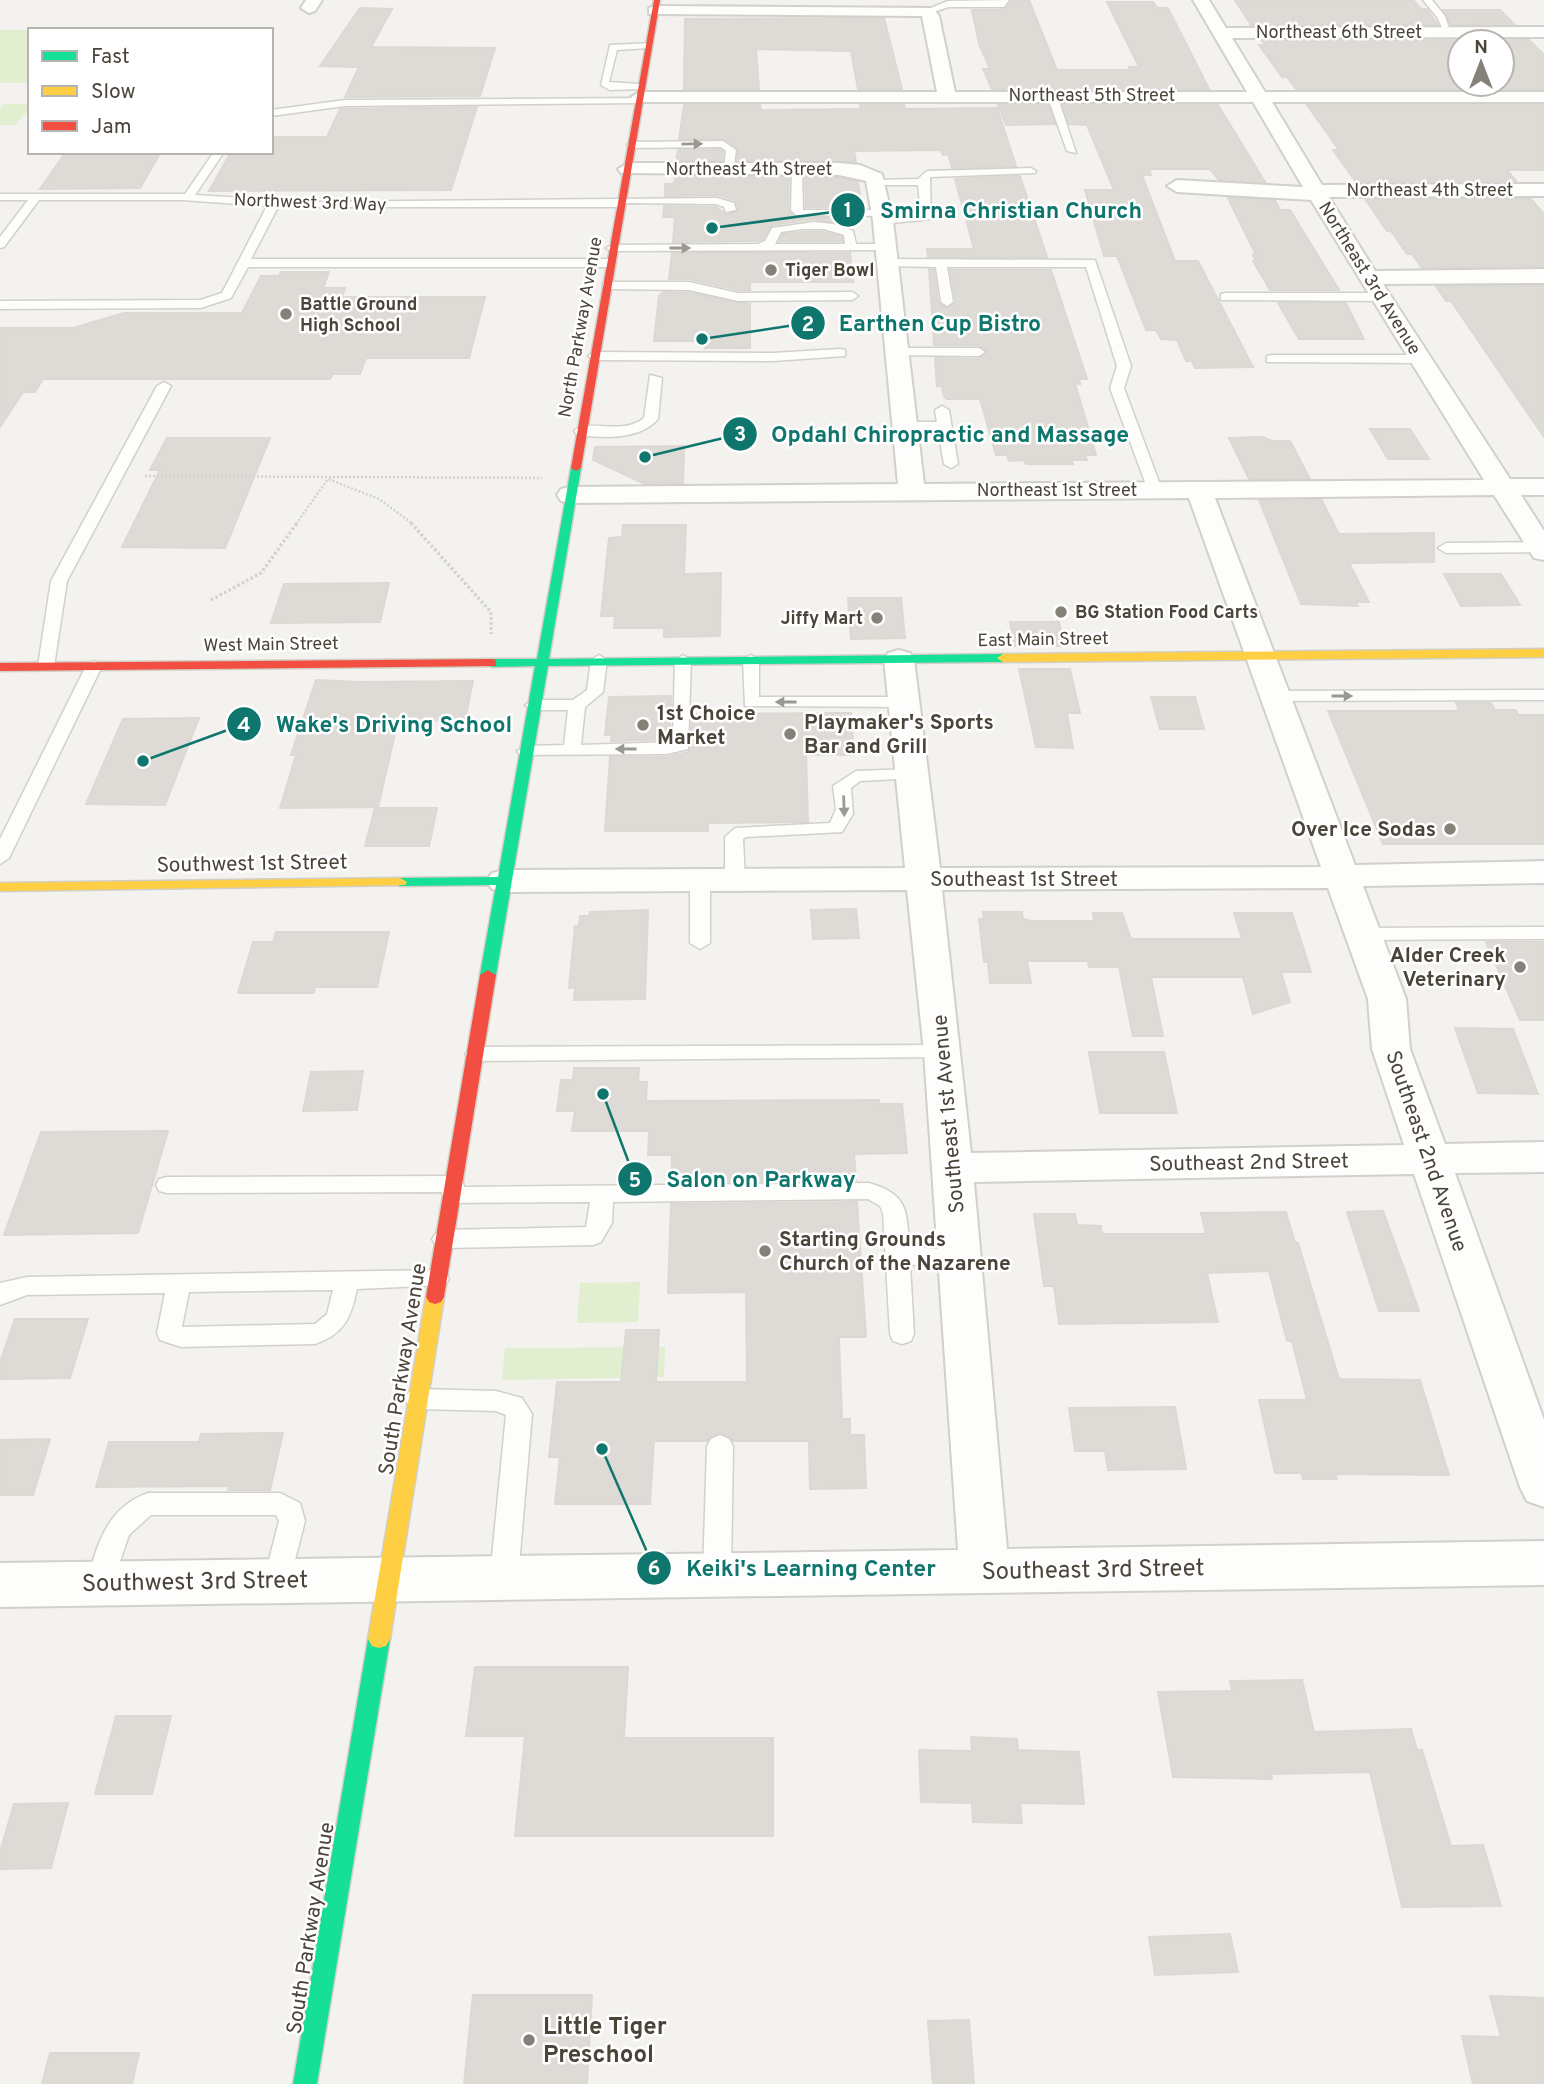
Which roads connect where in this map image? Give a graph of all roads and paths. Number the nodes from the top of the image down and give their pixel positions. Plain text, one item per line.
1 (1005, 0) edge
2 (1201, 0) edge
3 (1427, 0) edge
4 (947, 2) edge
5 (656, 6) edge
6 (927, 11) junction
7 (1446, 28) edge
8 (1446, 32) edge
9 (1516, 32) edge
10 (1544, 32) edge
11 (1219, 33) junction
12 (649, 45) junction
13 (640, 95) junction
14 (947, 95) junction
15 (1052, 95) junction
16 (1257, 95) junction
17 (1544, 96) edge
18 (273, 113) edge
19 (632, 145) junction
20 (1072, 150) dead end
21 (218, 154) edge
22 (628, 169) junction
23 (729, 169) junction
24 (797, 169) junction
25 (1031, 171) dead end
26 (874, 178) junction
27 (924, 182) junction
28 (1177, 186) dead end
29 (1544, 190) edge
30 (1317, 192) junction
31 (0, 197) edge
32 (36, 197) junction
33 (188, 197) junction
34 (621, 202) junction
35 (275, 204) junction
36 (730, 211) dead end
37 (882, 217) junction
38 (0, 245) edge
39 (850, 247) junction
40 (758, 248) junction
41 (886, 255) junction
42 (611, 256) junction
43 (243, 263) junction
44 (941, 263) junction
45 (1544, 276) edge
46 (607, 286) junction
47 (1374, 287) junction
48 (852, 296) dead end
49 (1225, 297) dead end
50 (947, 302) dead end
51 (0, 305) edge
52 (897, 352) junction
53 (979, 352) dead end
54 (840, 353) dead end
55 (594, 356) junction
56 (1272, 359) dead end
57 (1420, 359) junction
58 (655, 378) dead end
59 (164, 386) dead end
60 (942, 410) dead end
61 (904, 426) junction
62 (944, 426) junction
63 (582, 431) junction
64 (951, 464) dead end
65 (116, 476) junction
66 (328, 480) junction
67 (572, 486) junction
68 (1502, 487) junction
69 (1544, 487) edge
70 (1199, 489) junction
71 (1154, 490) junction
72 (912, 491) junction
73 (1446, 548) dead end
74 (1542, 550) edge
75 (211, 600) dead end
76 (491, 638) dead end
77 (1544, 653) edge
78 (1260, 656) junction
79 (899, 659) junction
80 (542, 660) junction
81 (599, 660) junction
82 (683, 660) junction
83 (751, 660) junction
84 (46, 666) junction
85 (94, 666) junction
86 (0, 667) edge
87 (1544, 695) edge
88 (1273, 696) junction
89 (904, 702) junction
90 (534, 705) junction
91 (577, 705) junction
92 (572, 749) junction
93 (526, 751) junction
94 (911, 774) junction
95 (0, 817) edge
96 (20, 817) junction
97 (3, 847) edge
98 (1544, 872) edge
99 (1343, 877) junction
100 (923, 880) junction
101 (504, 881) junction
102 (700, 881) junction
103 (735, 881) junction
104 (0, 887) edge
105 (1544, 933) edge
106 (1364, 934) junction
107 (700, 943) dead end
108 (943, 1052) junction
109 (476, 1054) junction
110 (1544, 1157) edge
111 (1428, 1159) junction
112 (953, 1168) junction
113 (167, 1185) dead end
114 (453, 1189) junction
115 (602, 1193) junction
116 (444, 1239) junction
117 (899, 1256) junction
118 (960, 1257) junction
119 (437, 1279) junction
120 (346, 1281) junction
121 (178, 1283) junction
122 (0, 1296) edge
123 (902, 1334) dead end
124 (418, 1399) junction
125 (720, 1446) dead end
126 (1544, 1488) edge
127 (1544, 1563) edge
128 (984, 1571) junction
129 (717, 1574) junction
130 (505, 1577) junction
131 (389, 1578) junction
132 (278, 1579) junction
133 (100, 1583) junction
134 (0, 1585) edge
135 (305, 2084) edge

1 - 4 lane
2 - 11 street, Northeast 3rd Avenue
3 - 7 lane
4 - 6 lane
5 - 6 street
5 - 12 main road, North Parkway Avenue
6 - 14 street
8 - 11 street, Northeast 6th Street
9 - 10 street, Northeast 6th Street
11 - 16 street, Northeast 3rd Avenue
12 - 13 main road, North Parkway Avenue
12 - 13 lane
13 - 14 street, Northeast 5th Street
13 - 18 lane
13 - 19 main road, North Parkway Avenue
14 - 15 street, Northeast 5th Street
15 - 16 street, Northeast 5th Street
15 - 20 lane
16 - 17 street, Northeast 5th Street
16 - 30 street, Northeast 3rd Avenue
19 - 22 main road, North Parkway Avenue
19 -> 23 lane
21 - 33 lane
22 - 23 street, Northeast 4th Street
22 - 34 main road, North Parkway Avenue
23 - 24 street, Northeast 4th Street
24 - 26 street, Northeast 4th Street
24 - 37 lane
25 - 27 lane
26 - 27 lane
26 - 37 street
27 - 37 lane
28 - 30 street, Northeast 4th Street
29 - 30 street, Northeast 4th Street
30 - 47 street, Northeast 3rd Avenue
31 - 32 lane, Northwest 3rd Way
32 - 33 lane, Northwest 3rd Way
32 - 38 lane
33 - 35 lane, Northwest 3rd Way
34 - 35 lane, Northwest 3rd Way
34 - 36 lane, Northwest 3rd Way
34 - 42 main road, North Parkway Avenue
35 - 43 lane
37 - 41 street
39 - 40 lane
39 - 40 lane
39 - 41 lane
42 -> 40 lane
41 - 44 lane
41 - 52 street
42 - 43 lane
42 - 46 main road, North Parkway Avenue
43 - 51 lane
44 - 50 lane
44 - 71 lane
45 - 47 street
46 - 48 lane
46 - 55 main road, North Parkway Avenue
47 - 49 lane
47 - 57 street, Northeast 3rd Avenue
52 - 53 lane
52 - 61 street
54 - 55 lane
55 - 63 main road, North Parkway Avenue
56 - 57 lane
57 - 68 street, Northeast 3rd Avenue
58 - 63 lane
59 - 65 lane
60 - 62 lane
61 - 62 lane
61 - 72 street
62 - 64 lane
63 - 67 main road, North Parkway Avenue
65 - 66 path
65 - 84 lane
66 - 67 path
66 - 75 path
66 - 76 path
67 - 72 street, Northeast 1st Street
67 - 80 main road, North Parkway Avenue
68 - 69 street, Northeast 1st Street
68 - 70 street, Northeast 1st Street
68 - 74 street, Northeast 3rd Avenue
70 - 71 street, Northeast 1st Street
70 - 78 street, Southeast 2nd Avenue
71 - 72 street, Northeast 1st Street
73 - 74 lane
77 - 78 main road, East Main Street
78 - 79 main road, East Main Street
78 - 88 street, Southeast 2nd Avenue
79 - 83 main road, East Main Street
79 - 89 street, Southeast 1st Avenue
80 - 81 main road, East Main Street
80 - 85 main road, West Main Street
80 - 90 main road, South Parkway Avenue
81 - 82 main road, East Main Street
81 - 91 lane
82 - 83 main road, East Main Street
82 -> 92 lane
89 -> 83 lane
84 - 85 main road, West Main Street
84 - 86 main road, West Main Street
85 - 96 lane
88 -> 87 lane
88 - 99 street, Southeast 2nd Avenue
89 - 94 street, Southeast 1st Avenue
90 - 91 lane
90 - 93 main road, South Parkway Avenue
91 - 92 lane
92 - 93 lane
93 - 101 main road, South Parkway Avenue
94 - 100 street, Southeast 1st Avenue
94 -> 103 lane
95 - 96 lane
96 - 97 lane
98 - 99 street, Southeast 1st Street
99 - 100 street, Southeast 1st Street
99 - 106 street, Southeast 2nd Avenue
100 - 103 street, Southeast 1st Street
100 - 108 street, Southeast 1st Avenue
101 - 102 street, Southeast 1st Street
101 - 104 main road, Southwest 1st Street
101 - 109 main road, South Parkway Avenue
102 - 103 street, Southeast 1st Street
102 - 107 lane
105 - 106 lane
106 - 111 street, Southeast 2nd Avenue
108 - 109 lane
108 - 112 street, Southeast 1st Avenue
109 - 114 main road, South Parkway Avenue
110 - 111 street, Southeast 2nd Street
111 - 112 street, Southeast 2nd Street
111 - 126 street, Southeast 2nd Avenue
112 - 118 street, Southeast 1st Avenue
113 - 114 lane
114 - 115 lane
114 - 116 main road, South Parkway Avenue
115 - 116 lane
115 - 117 lane
116 - 119 main road, South Parkway Avenue
117 - 118 lane
117 - 123 lane
118 - 128 street, Southeast 1st Avenue
119 - 120 lane
119 - 124 main road, South Parkway Avenue
120 - 121 lane
120 - 121 lane
121 - 122 lane
124 - 130 lane
124 - 131 main road, South Parkway Avenue
125 - 129 lane
127 - 128 street, Southeast 3rd Street
128 - 129 street, Southeast 3rd Street
129 - 130 street, Southeast 3rd Street
130 - 131 street, Southeast 3rd Street
131 - 132 street, Southwest 3rd Street
131 - 135 main road, South Parkway Avenue
132 - 133 street, Southwest 3rd Street
132 - 133 lane
133 - 134 street, Southwest 3rd Street

